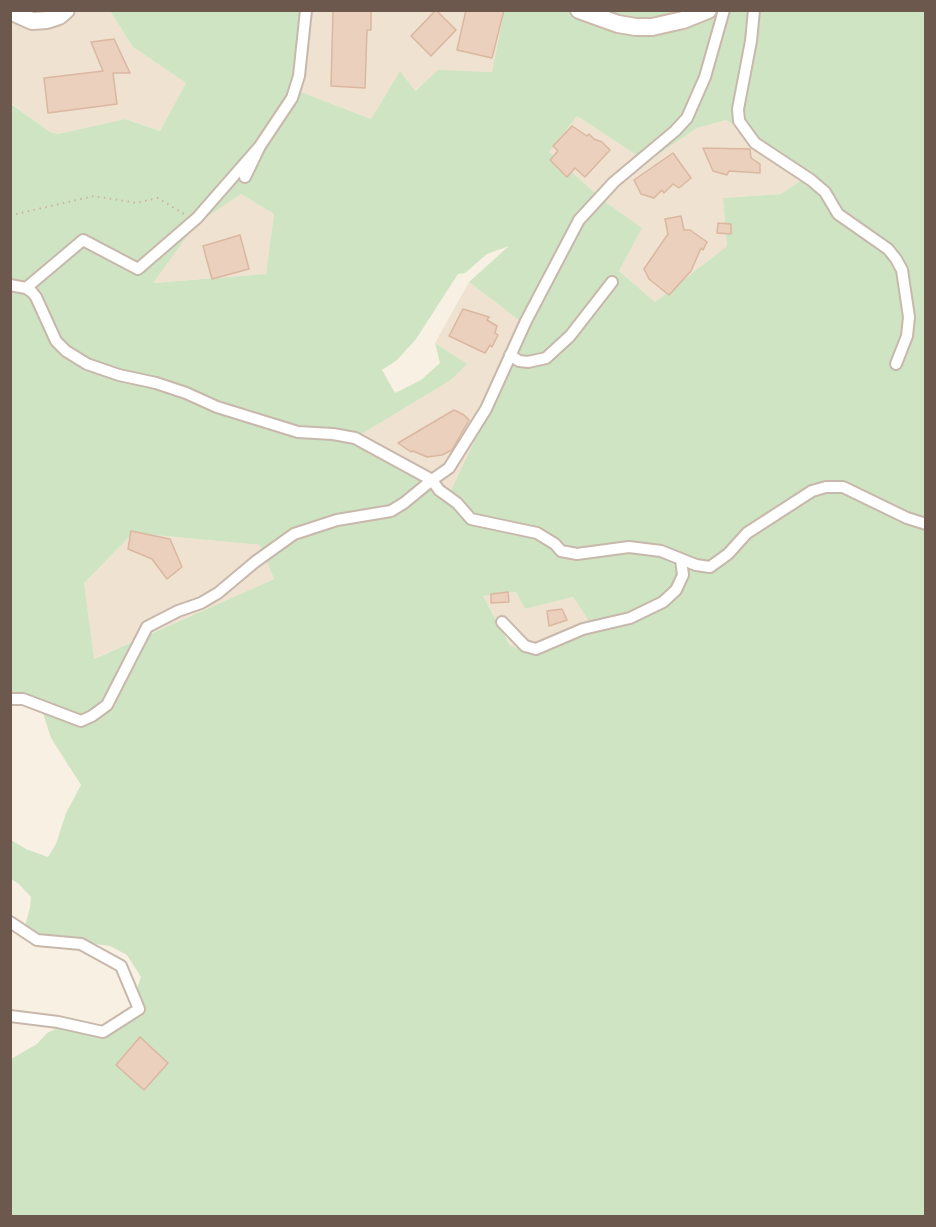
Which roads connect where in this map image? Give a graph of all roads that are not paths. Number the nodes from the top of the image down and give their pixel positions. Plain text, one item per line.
1 (66, 10) edge
2 (306, 10) edge
3 (579, 10) edge
4 (708, 10) edge
5 (724, 10) edge
6 (754, 10) edge
7 (10, 11) edge
8 (260, 147) junction
9 (245, 177) dead end
10 (612, 282) dead end
11 (10, 285) edge
12 (26, 288) junction
13 (510, 355) junction
14 (896, 364) dead end
15 (432, 480) junction
16 (926, 524) edge
17 (681, 560) junction
18 (502, 622) dead end
19 (10, 699) edge
20 (10, 922) edge
21 (10, 1016) edge

1 - 7 street
2 - 8 street
3 - 4 street
5 - 13 street
6 - 14 street
8 - 9 street
8 - 12 street
10 - 13 street
11 - 12 street
12 - 15 street
13 - 15 street
15 - 17 street
15 - 19 street
16 - 17 street
17 - 18 street
20 - 21 street

